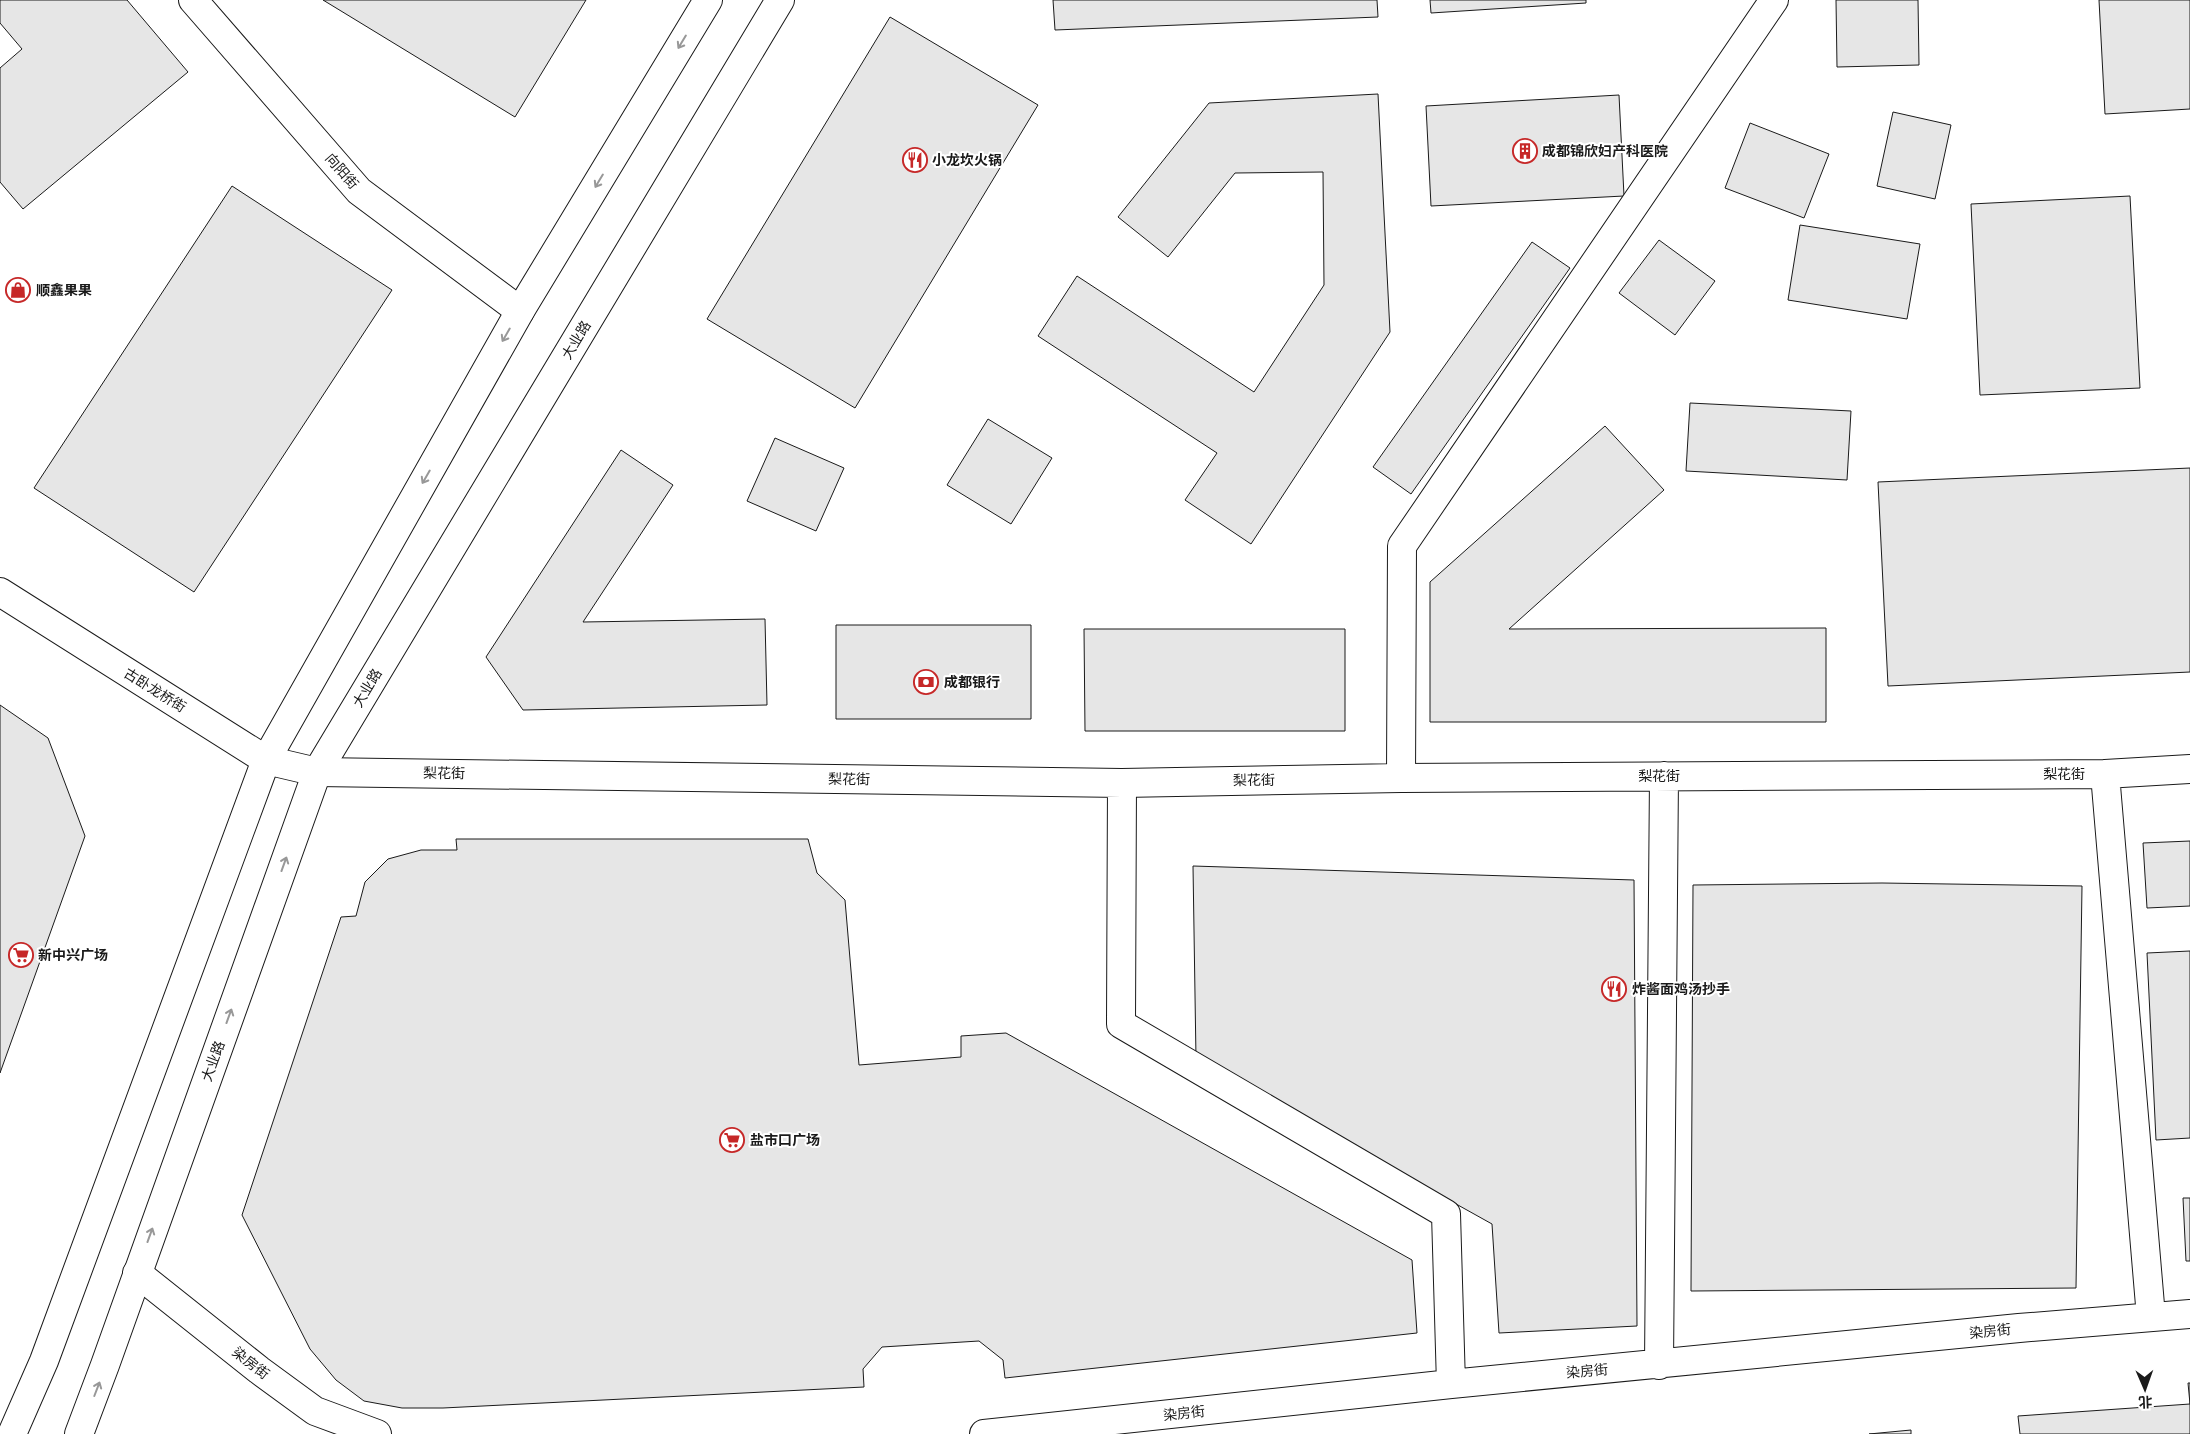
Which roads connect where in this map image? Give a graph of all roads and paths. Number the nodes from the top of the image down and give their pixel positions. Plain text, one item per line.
1 (193, 0) edge
2 (708, 0) edge
3 (780, 0) edge
4 (1774, 0) edge
5 (520, 311) junction
6 (0, 592) edge
7 (266, 760) junction
8 (2190, 769) edge
9 (317, 772) junction
10 (2105, 774) junction
11 (1664, 776) junction
12 (1401, 778) junction
13 (1122, 783) junction
14 (137, 1273) junction
15 (2190, 1314) edge
16 (2151, 1317) junction
17 (1659, 1364) junction
18 (1451, 1384) junction
19 (12, 1434) edge
20 (79, 1434) edge
21 (378, 1434) edge
22 (984, 1434) edge

1 - 5 street, 向阳街
2 -> 5 street
3 - 9 street, 大业路
4 - 12 street
5 -> 7 street
6 - 7 street, 古卧龙桥街
7 - 9 street, 古卧龙桥街
7 - 19 street
8 - 10 street, 梨花街
9 - 13 street, 梨花街
14 -> 9 street, 大业路
10 - 11 street, 梨花街
10 - 16 street
11 - 12 street, 梨花街
11 - 17 street
12 - 13 street, 梨花街
13 - 18 street
20 -> 14 street, 大业路
14 - 21 street, 染房街
15 - 16 street, 染房街
16 - 17 street, 染房街
17 - 18 street, 染房街
18 - 22 street, 染房街

